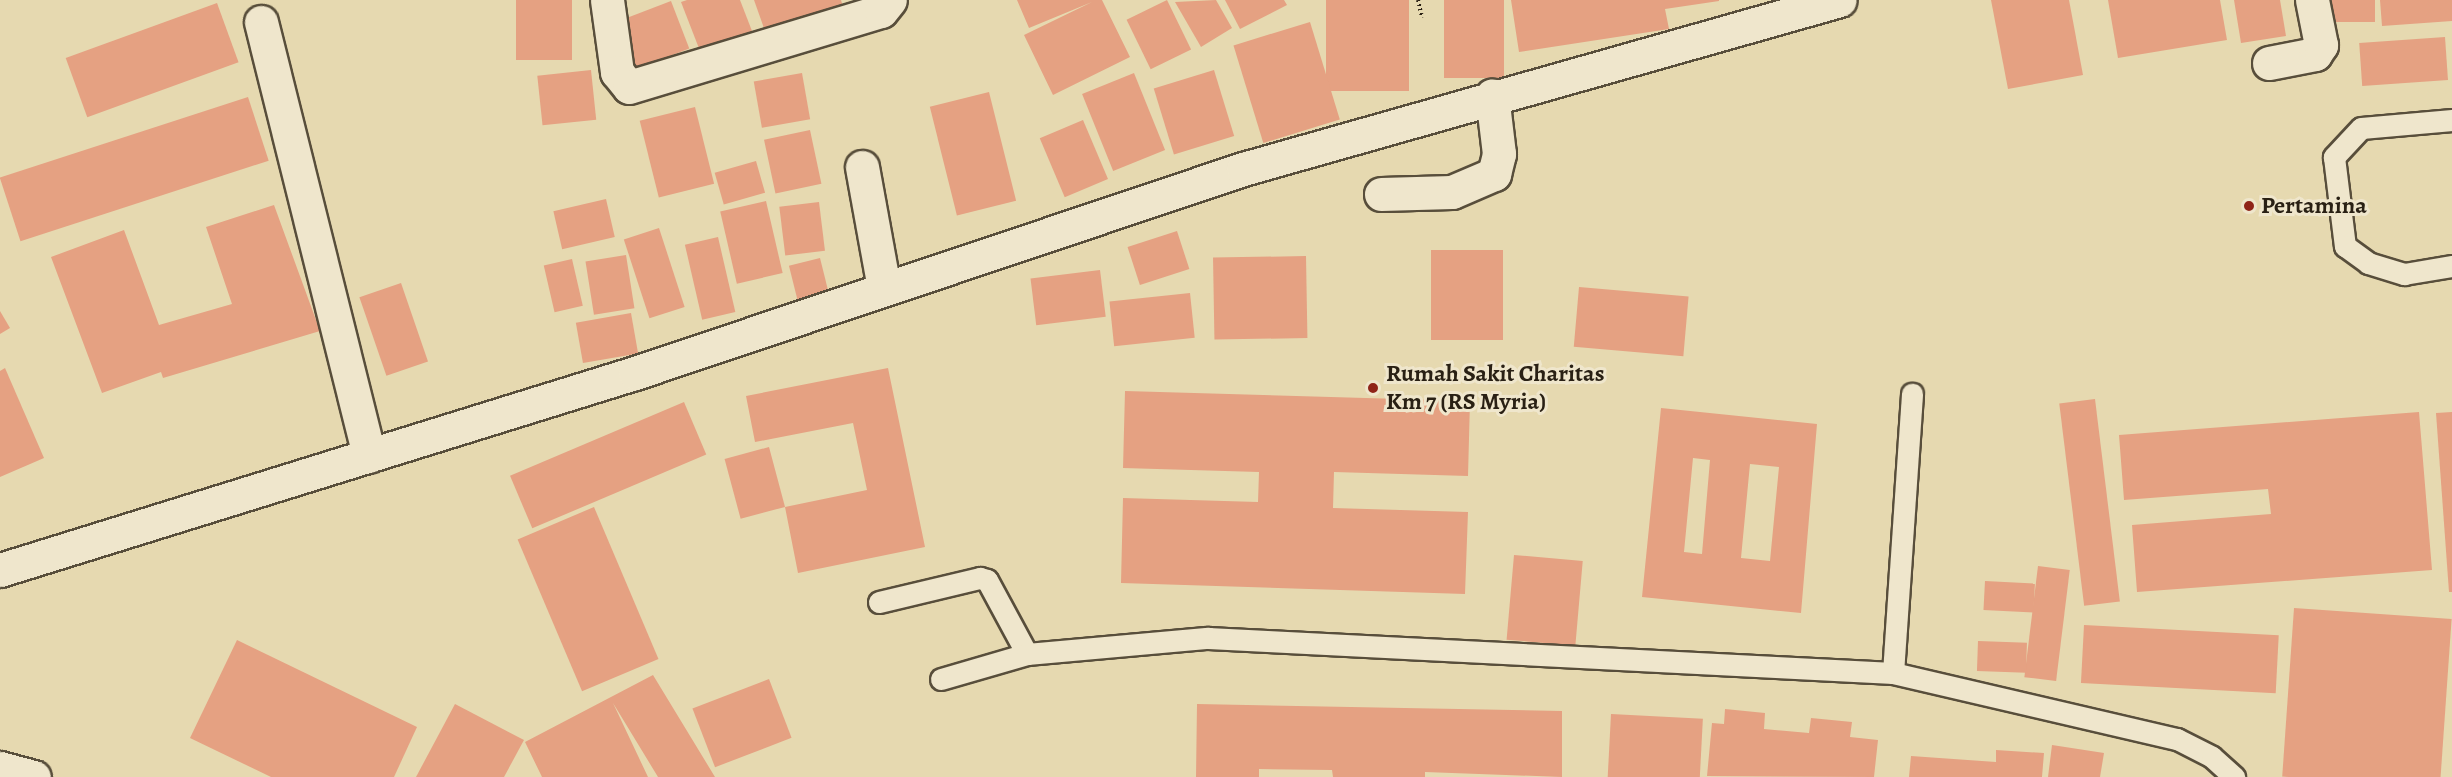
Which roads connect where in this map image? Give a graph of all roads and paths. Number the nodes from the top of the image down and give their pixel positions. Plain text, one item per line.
1 (607, 0) edge
2 (890, 0) edge
3 (1418, 0) edge
4 (1840, 0) edge
5 (2312, 0) edge
6 (1422, 18) dead end
7 (261, 22) dead end
8 (2270, 63) dead end
9 (1492, 95) junction
10 (2452, 120) edge
11 (862, 168) dead end
12 (1381, 194) dead end
13 (2452, 266) edge
14 (884, 288) junction
15 (1912, 394) dead end
16 (369, 456) junction
17 (0, 570) edge
18 (879, 602) dead end
19 (1027, 654) junction
20 (1893, 674) junction
21 (941, 680) dead end
22 (0, 768) edge
23 (34, 777) edge
24 (2234, 777) edge

1 - 2 street
3 - 6 path
4 - 9 street
5 - 8 street
7 - 16 street
9 - 12 street
9 - 14 street
10 - 13 lane
11 - 14 street
14 - 16 street
15 - 20 lane
16 - 17 street
18 - 19 lane
19 - 20 lane
19 - 21 lane
20 - 24 lane
22 - 23 street

